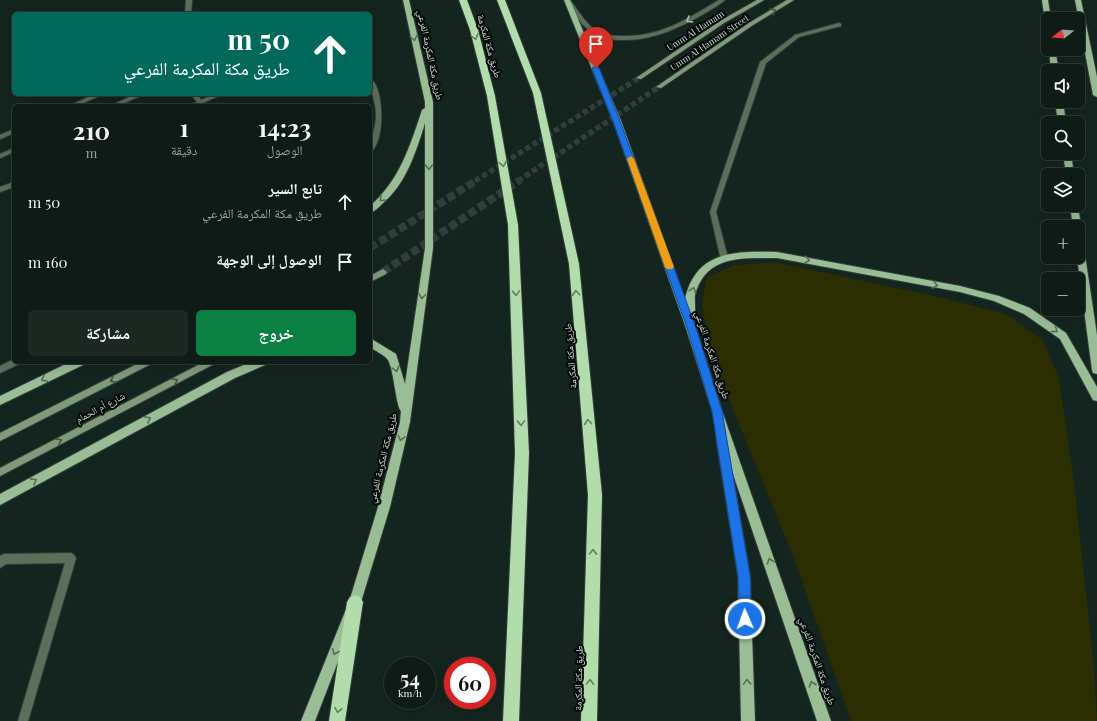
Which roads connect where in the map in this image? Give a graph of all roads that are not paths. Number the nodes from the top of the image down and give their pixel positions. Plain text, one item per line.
1 (189, 0) edge
2 (406, 0) edge
3 (464, 0) edge
4 (501, 0) edge
5 (722, 0) edge
6 (762, 0) edge
7 (791, 0) edge
8 (1045, 0) edge
9 (1078, 0) edge
10 (568, 1) edge
11 (188, 12) edge
12 (1047, 12) edge
13 (839, 25) dead end
14 (639, 78) tunnel mouth
15 (372, 84) edge
16 (659, 87) tunnel mouth
17 (1097, 95) edge
18 (95, 96) edge
19 (136, 96) edge
20 (196, 96) edge
21 (215, 96) edge
22 (200, 102) junction
23 (429, 102) junction
24 (77, 104) edge
25 (118, 104) edge
26 (196, 104) edge
27 (12, 132) edge
28 (0, 138) edge
29 (372, 143) edge
30 (12, 151) edge
31 (0, 156) edge
32 (12, 185) edge
33 (0, 190) edge
34 (372, 208) edge
35 (724, 258) junction
36 (1082, 264) edge
37 (383, 272) tunnel mouth
38 (372, 278) edge
39 (691, 328) junction
40 (372, 343) edge
41 (12, 364) edge
42 (75, 364) edge
43 (144, 364) edge
44 (207, 364) edge
45 (256, 364) edge
46 (0, 370) edge
47 (1097, 370) edge
48 (1097, 397) edge
49 (0, 401) edge
50 (717, 411) junction
51 (405, 422) junction
52 (0, 437) edge
53 (0, 472) edge
54 (0, 500) edge
55 (0, 563) edge
56 (355, 602) junction
57 (23, 721) edge
58 (308, 721) edge
59 (337, 721) edge
60 (511, 721) edge
61 (589, 721) edge
62 (748, 721) edge
63 (824, 721) edge

1 - 11 street
2 -> 23 main road, طريق مكة المكرمة الفرعي
3 -> 60 highway, طريق مكة المكرمة
61 -> 4 highway, طريق مكة المكرمة
5 -> 10 street
6 - 14 main road, Umm Al Hamam
16 -> 7 main road, Umm Al Hamam Street
8 - 12 main road
9 - 17 main road
10 - 39 main road, طريق مكة المكرمة الفرعي
13 - 35 street
15 - 29 street
18 - 24 street
19 - 25 street
20 - 22 street
21 - 22 street
22 - 26 street
23 -> 34 main road
23 -> 51 main road, طريق مكة المكرمة الفرعي
27 - 28 street
30 - 31 street
32 - 33 street
39 -> 35 main road
35 -> 48 main road
36 - 47 main road
37 - 38 main road
39 - 50 main road, طريق مكة المكرمة الفرعي
40 -> 51 main road
41 - 46 street
42 -> 49 main road
43 -> 52 main road, شارع أم الحمام
53 -> 44 main road, شارع أم الحمام
54 -> 45 main road
62 -> 50 main road
63 -> 50 main road, طريق مكة المكرمة الفرعي
51 -> 56 main road, طريق مكة المكرمة الفرعي
55 - 57 street
56 -> 58 main road, طريق مكة المكرمة الفرعي
56 -> 59 highway

